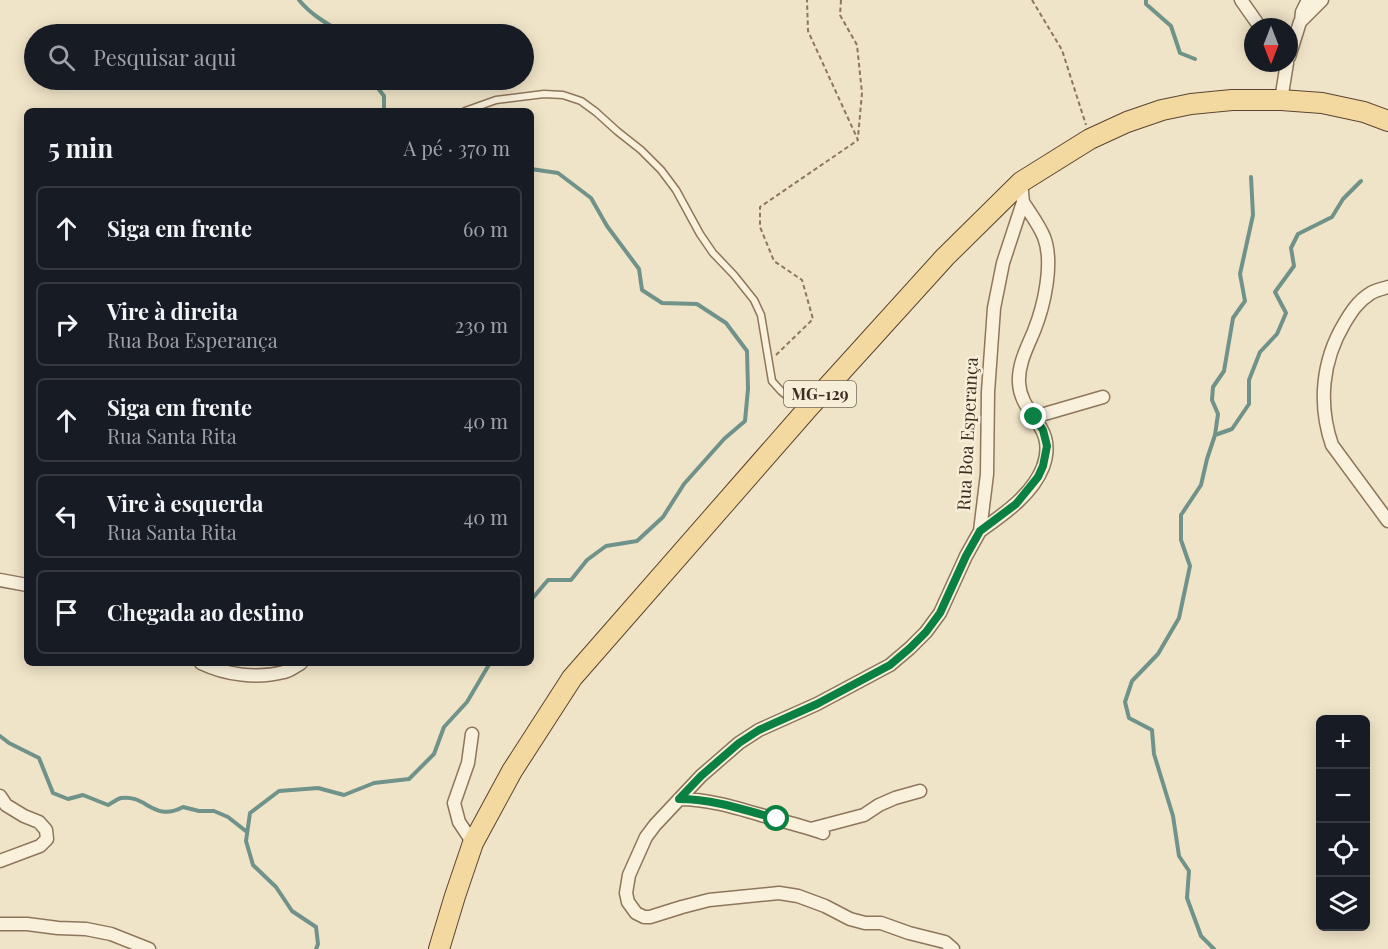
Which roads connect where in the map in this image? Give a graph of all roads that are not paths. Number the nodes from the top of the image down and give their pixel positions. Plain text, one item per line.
1 (1241, 0) edge
2 (1308, 0) edge
3 (1322, 0) edge
4 (1254, 18) edge
5 (1300, 22) junction
6 (1298, 28) edge
7 (1285, 72) edge
8 (1281, 100) junction
9 (473, 108) edge
10 (1388, 121) edge
11 (1021, 182) junction
12 (1023, 202) junction
13 (1388, 287) edge
14 (1103, 397) dead end
15 (810, 406) junction
16 (1034, 417) junction
17 (1388, 521) edge
18 (980, 531) junction
19 (0, 580) edge
20 (24, 584) edge
21 (208, 666) edge
22 (296, 666) edge
23 (472, 734) dead end
24 (920, 790) dead end
25 (0, 796) edge
26 (679, 799) junction
27 (811, 829) junction
28 (824, 833) dead end
29 (473, 843) junction
30 (0, 861) edge
31 (0, 924) edge
32 (149, 949) edge
33 (439, 949) edge
34 (953, 949) edge

1 - 4 street
2 - 5 street
3 - 5 street
5 - 6 street
7 - 8 street
8 - 10 main road, MG-129
8 - 11 main road, MG-129
9 - 15 lane
11 - 12 street, Rua Boa Esperança
11 - 15 main road, MG-129
12 - 16 street
12 - 18 street, Rua Boa Esperança
13 - 17 street
14 - 16 street
15 - 29 main road, MG-129
16 - 18 street
18 - 26 street, Rua Boa Esperança
19 - 20 street
21 - 22 street
23 - 29 street
24 - 27 street
25 - 30 street
26 - 27 street
26 - 34 street, Rua Boa Esperança
27 - 28 street
29 - 33 main road, MG-129
31 - 32 street

